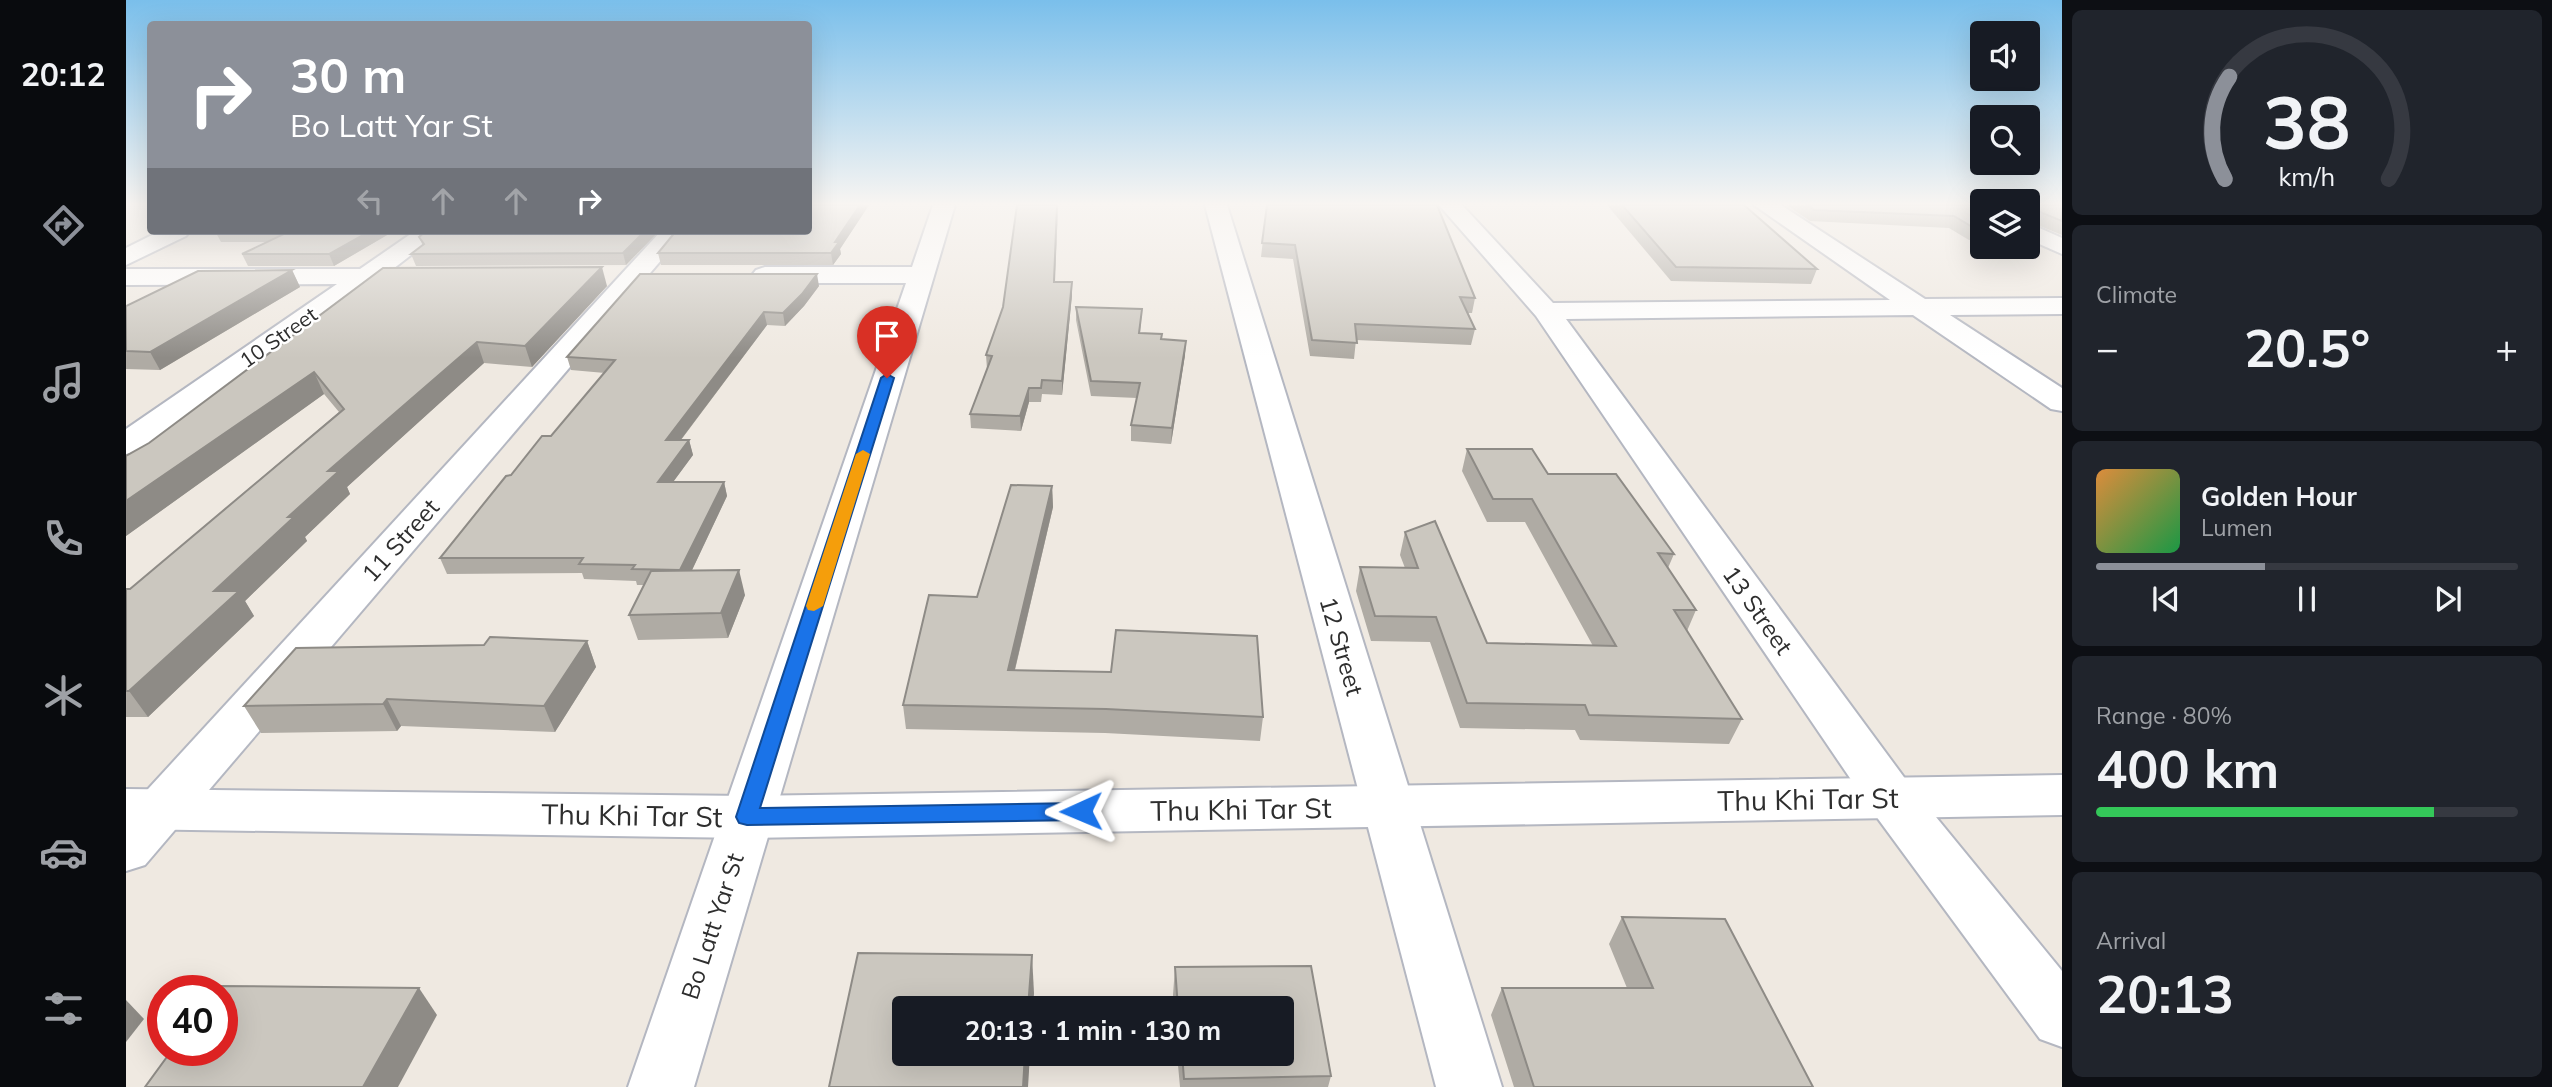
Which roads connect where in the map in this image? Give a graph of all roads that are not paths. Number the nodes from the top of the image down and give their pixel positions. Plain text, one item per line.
1 (394, 256) edge
2 (652, 256) edge
3 (927, 256) edge
4 (1231, 256) edge
5 (1496, 256) edge
6 (1841, 256) edge
7 (743, 275) edge
8 (920, 275) junction
9 (126, 276) edge
10 (365, 276) junction
11 (446, 276) edge
12 (2062, 306) edge
13 (1918, 307) junction
14 (1546, 311) junction
15 (2062, 402) edge
16 (126, 444) edge
17 (2062, 795) edge
18 (1892, 798) junction
19 (1388, 806) junction
20 (144, 809) edge
21 (747, 817) junction
22 (126, 849) edge
23 (2062, 1018) edge
24 (661, 1087) edge
25 (1469, 1087) edge

1 - 10 street, 10 Street
2 - 20 street, 11 Street
3 - 8 street, Bo Latt Yar St
4 - 19 street, 12 Street
5 - 14 street, 13 Street
6 - 13 street
7 - 8 street
8 - 21 street, Bo Latt Yar St
9 - 10 street
10 - 11 street
10 - 16 street, 10 Street
12 - 13 street
13 - 14 street
13 - 15 street
14 - 18 street, 13 Street
17 - 18 street, Thu Khi Tar St
18 - 19 street, Thu Khi Tar St
18 - 23 street, 13 Street
19 - 21 street, Thu Khi Tar St
19 - 25 street, 12 Street
20 - 21 street, Thu Khi Tar St
20 - 22 street, 11 Street
21 - 24 street, Bo Latt Yar St

